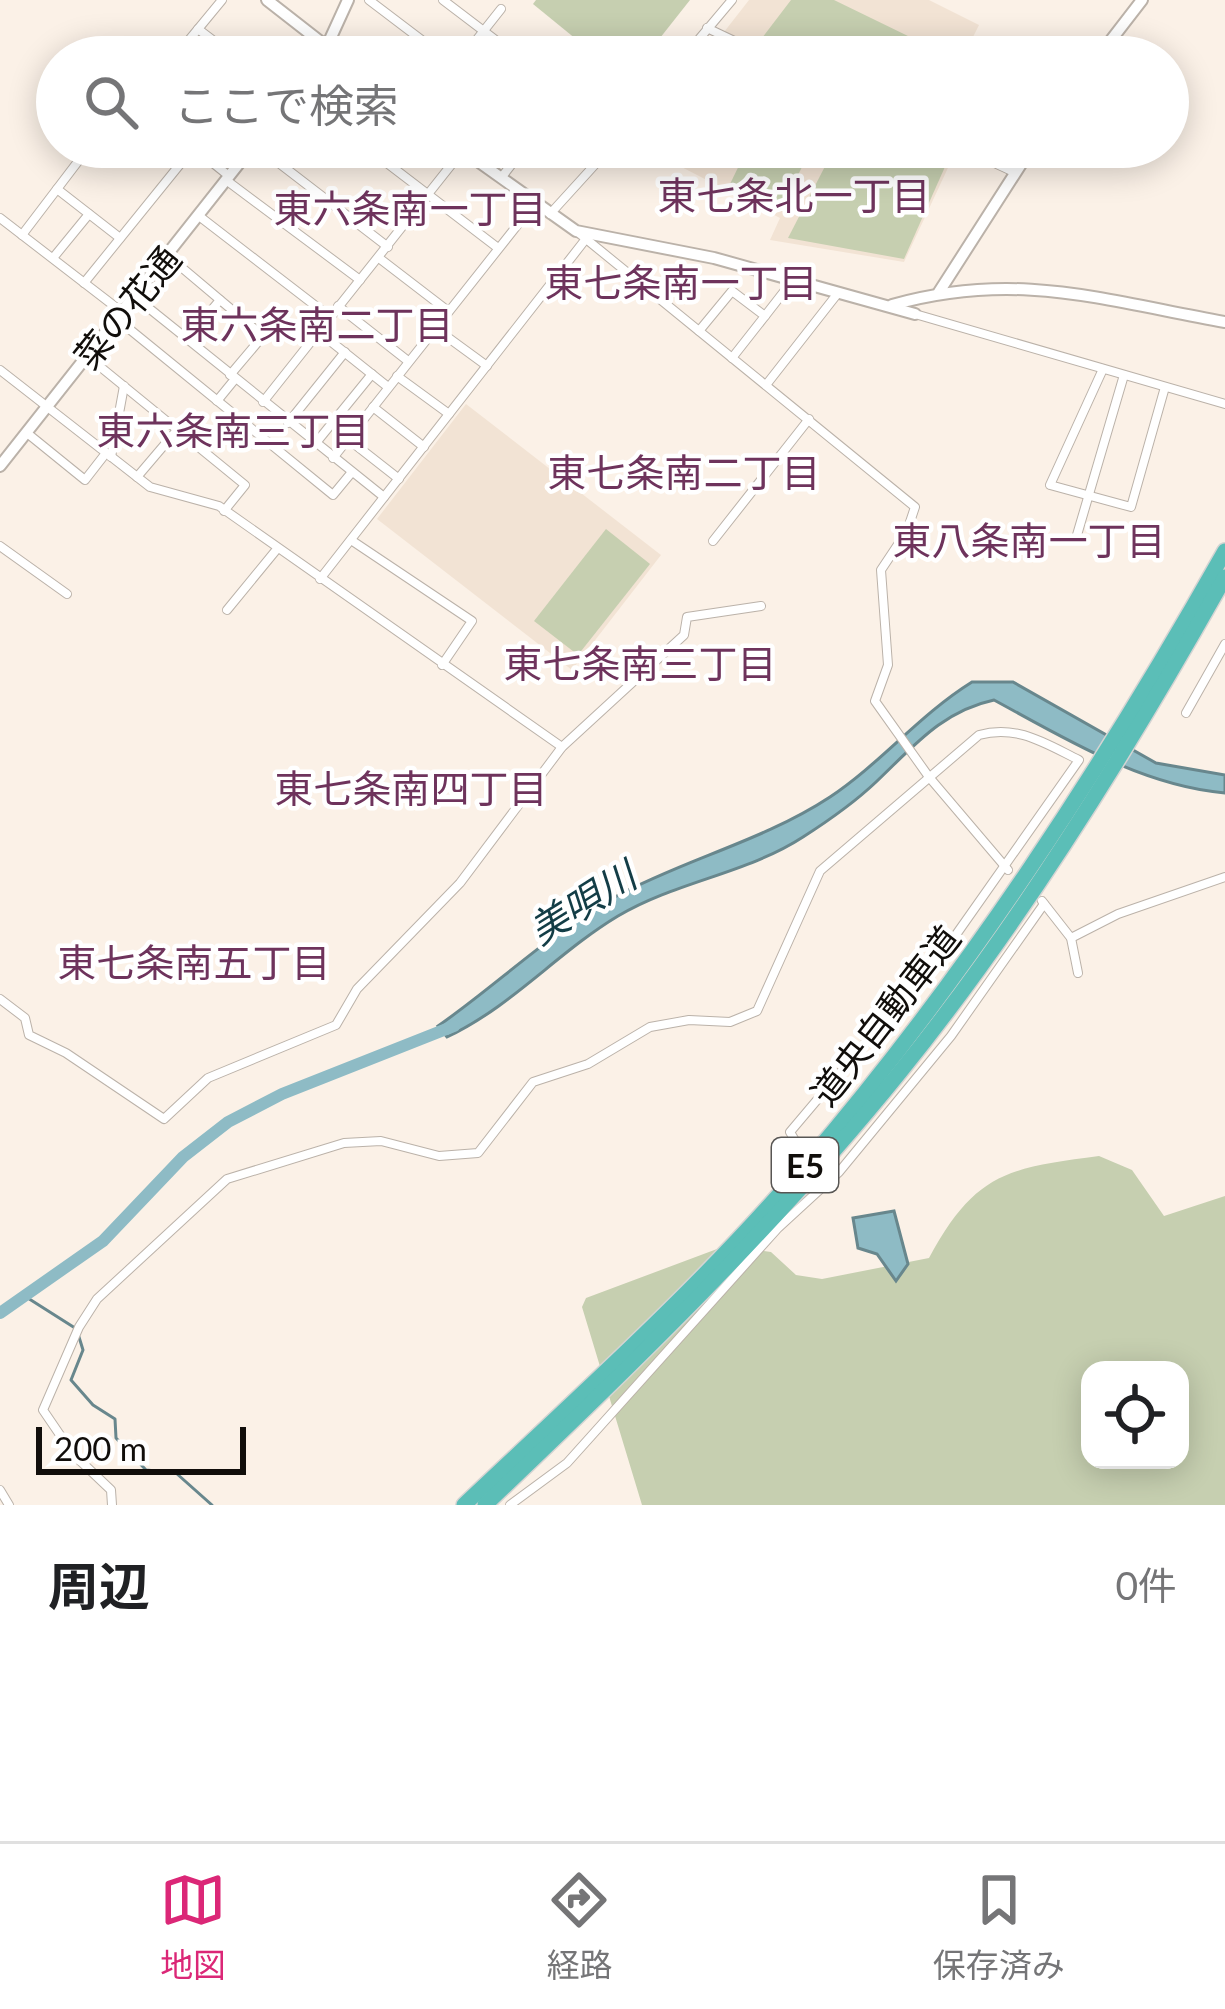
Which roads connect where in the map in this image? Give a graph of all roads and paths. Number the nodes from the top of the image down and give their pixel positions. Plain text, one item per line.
1 (222, 0) edge
2 (267, 0) edge
3 (348, 0) edge
4 (369, 0) edge
5 (443, 0) edge
6 (732, 0) edge
7 (1142, 0) edge
8 (501, 9) dead end
9 (707, 28) junction
10 (198, 29) junction
11 (484, 32) junction
12 (192, 36) edge
13 (208, 36) edge
14 (307, 36) edge
15 (333, 36) edge
16 (416, 36) edge
17 (481, 36) edge
18 (489, 36) edge
19 (701, 36) edge
20 (724, 36) edge
21 (1114, 36) edge
22 (73, 168) edge
23 (176, 168) edge
24 (217, 168) edge
25 (237, 168) edge
26 (283, 168) edge
27 (393, 168) edge
28 (447, 168) edge
29 (485, 168) edge
30 (509, 168) edge
31 (592, 168) edge
32 (1005, 168) edge
33 (1016, 168) edge
34 (1013, 172) junction
35 (228, 178) junction
36 (500, 179) junction
37 (57, 189) junction
38 (428, 195) junction
39 (534, 204) junction
40 (89, 214) junction
41 (549, 214) junction
42 (199, 216) junction
43 (0, 218) edge
44 (22, 235) junction
45 (581, 235) junction
46 (120, 238) junction
47 (388, 247) junction
48 (498, 248) junction
49 (168, 256) junction
50 (379, 258) junction
51 (52, 259) junction
52 (360, 280) junction
53 (793, 280) junction
54 (84, 283) junction
55 (938, 292) junction
56 (838, 293) junction
57 (135, 297) junction
58 (220, 300) junction
59 (892, 305) junction
60 (338, 306) junction
61 (448, 311) junction
62 (915, 314) joint
63 (120, 315) junction
64 (765, 316) junction
65 (330, 317) junction
66 (1225, 322) edge
67 (435, 328) junction
68 (699, 331) junction
69 (319, 332) junction
70 (187, 339) junction
71 (345, 352) junction
72 (87, 356) junction
73 (732, 358) junction
74 (408, 361) junction
75 (487, 366) junction
76 (1103, 368) junction
77 (0, 370) edge
78 (372, 374) junction
79 (1124, 375) junction
80 (397, 376) junction
81 (232, 377) junction
82 (766, 385) junction
83 (124, 386) junction
84 (388, 387) junction
85 (1166, 387) junction
86 (217, 400) junction
87 (263, 402) junction
88 (1225, 404) edge
89 (48, 407) junction
90 (373, 407) junction
91 (449, 414) junction
92 (809, 419) junction
93 (288, 423) junction
94 (177, 430) junction
95 (27, 433) junction
96 (348, 440) junction
97 (315, 444) junction
98 (424, 447) junction
99 (109, 455) junction
100 (333, 458) junction
101 (0, 466) edge
102 (352, 472) junction
103 (137, 477) junction
104 (399, 479) junction
105 (1088, 496) junction
106 (384, 497) junction
107 (224, 511) junction
108 (1077, 535) dead end
109 (1225, 538) edge
110 (351, 540) junction
111 (713, 541) dead end
112 (0, 546) edge
113 (278, 548) junction
114 (1225, 551) edge
115 (1225, 577) edge
116 (320, 579) junction
117 (67, 594) dead end
118 (761, 606) dead end
119 (227, 610) dead end
120 (1184, 624) junction
121 (1225, 644) edge
122 (442, 665) junction
123 (1149, 695) junction
124 (1186, 713) dead end
125 (562, 747) junction
126 (929, 777) junction
127 (1095, 780) junction
128 (1008, 870) junction
129 (1225, 877) edge
130 (1071, 938) junction
131 (1078, 973) dead end
132 (0, 999) edge
133 (797, 1144) dead end
134 (0, 1490) edge
135 (9, 1505) edge
136 (112, 1505) edge
137 (464, 1505) edge
138 (484, 1505) edge
139 (510, 1505) edge

1 - 10 street
2 - 14 street
3 - 15 street
4 - 16 street
5 - 11 street
6 - 9 street
7 - 21 street
8 - 11 street
9 - 19 street
9 - 20 street
10 - 12 street
10 - 13 street
11 - 17 street
11 - 18 street
22 - 37 street
23 - 46 street
24 - 35 street
25 - 35 street, 菜の花通
26 - 47 street
27 - 38 street
28 - 38 street
29 - 36 street
30 - 36 street
31 - 41 street
32 - 34 street
33 - 34 street
34 - 55 street
35 - 42 street, 菜の花通
35 - 52 street
36 - 39 street
37 - 40 street
37 - 44 street
38 - 47 street
38 - 48 street
39 - 41 street
39 - 48 street
40 - 46 street
40 - 51 street
41 - 45 street
42 - 49 street, 菜の花通
42 - 65 street
43 - 44 street
44 - 51 street
45 - 53 street
45 - 68 street
45 - 75 street
46 - 54 street
47 - 50 street
48 - 61 street
49 - 57 street, 菜の花通
49 - 58 street
50 - 52 street
50 - 61 street
51 - 54 street
52 - 60 street
53 - 56 street
53 - 64 street
54 - 63 street
55 - 59 street
55 - 66 street
56 - 59 street
56 - 82 street
57 - 63 street, 菜の花通
57 - 70 street
58 - 70 street
58 - 81 street
59 - 62 street
60 - 65 street
60 - 74 street
61 - 67 street
62 - 76 street
63 - 72 street, 菜の花通
63 - 86 street
64 - 68 street
64 - 73 street
65 - 69 street
67 - 74 street
67 - 75 street
68 - 73 street
69 - 71 street
69 - 87 street
70 - 81 street
71 - 78 street
71 - 93 street
72 - 83 street
72 - 89 street, 菜の花通
73 - 82 street
74 - 80 street
75 - 91 street
76 - 79 street
76 - 105 street
77 - 89 street
78 - 84 street
78 - 97 street
79 - 85 street
79 - 105 street
80 - 84 street
80 - 91 street
81 - 86 street
81 - 87 street
82 - 92 street
83 - 94 street
83 - 99 street
84 - 90 street
85 - 88 street
85 - 105 street
86 - 102 street
87 - 93 street
89 - 95 street, 菜の花通
89 - 99 street
90 - 96 street
90 - 98 street
91 - 98 street
92 - 111 street
92 - 126 street
93 - 97 street
94 - 103 street
94 - 107 street
95 - 99 street
95 - 101 street, 菜の花通
96 - 100 street
96 - 104 street
97 - 100 street
98 - 104 street
99 - 103 street
100 - 102 street
102 - 106 street
103 - 107 street
104 - 106 street
105 - 108 street
106 - 110 street
107 - 113 street
109 - 120 highway
110 - 116 street
110 - 122 street
112 - 117 street
113 - 116 street
113 - 119 street
114 - 120 highway, 道央自動車道 / E5
115 - 123 highway, 道央自動車道 / E5
116 - 122 street
118 - 125 street
120 - 123 highway, 道央自動車道 / E5
121 - 124 street
122 - 125 street
123 - 127 highway, 道央自動車道 / E5
125 - 132 street
126 - 128 street
126 - 128 street
126 - 136 street
127 - 137 highway, 道央自動車道 / E5
127 - 138 highway, 道央自動車道 / E5
128 - 133 street
129 - 130 street
130 - 131 street
130 - 139 street
134 - 135 street

